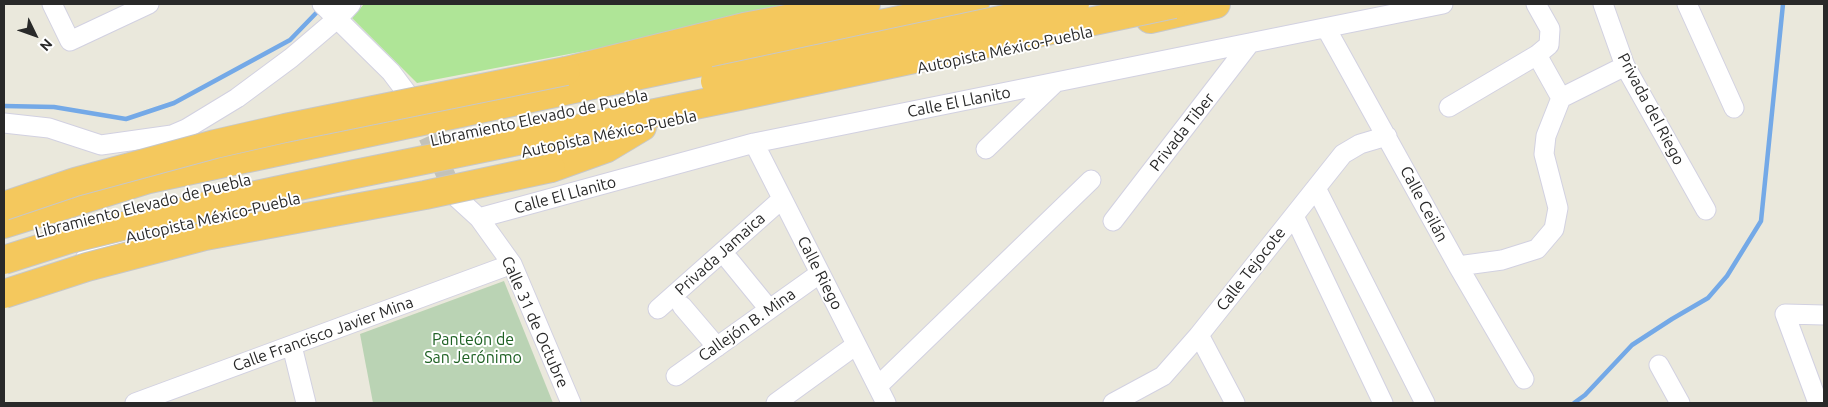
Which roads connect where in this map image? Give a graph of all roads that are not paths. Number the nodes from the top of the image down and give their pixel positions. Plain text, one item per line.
1 (52, 4) edge
2 (149, 4) edge
3 (350, 4) edge
4 (866, 4) edge
5 (975, 4) edge
6 (1076, 4) edge
7 (1174, 4) edge
8 (1216, 4) edge
9 (1443, 4) edge
10 (1536, 4) edge
11 (1603, 4) edge
12 (1687, 4) edge
13 (330, 11) edge
14 (1326, 28) junction
15 (1250, 44) junction
16 (1537, 55) junction
17 (1625, 66) junction
18 (1054, 83) junction
19 (409, 96) tunnel mouth
20 (1561, 98) junction
21 (1449, 106) dead end
22 (1734, 108) dead end
23 (4, 123) edge
24 (642, 127) junction
25 (1387, 136) junction
26 (754, 143) junction
27 (986, 149) dead end
28 (1091, 180) dead end
29 (1316, 188) junction
30 (456, 197) tunnel mouth
31 (782, 199) junction
32 (4, 206) edge
33 (1706, 210) dead end
34 (1294, 216) junction
35 (479, 218) junction
36 (1113, 221) dead end
37 (4, 224) edge
38 (127, 238) junction
39 (4, 241) edge
40 (4, 260) edge
41 (729, 260) dead end
42 (512, 264) junction
43 (1458, 266) junction
44 (4, 271) edge
45 (819, 274) junction
46 (4, 294) edge
47 (4, 300) edge
48 (682, 306) dead end
49 (770, 309) junction
50 (658, 310) dead end
51 (1824, 316) edge
52 (1199, 335) junction
53 (856, 344) junction
54 (292, 346) junction
55 (717, 346) junction
56 (1660, 365) dead end
57 (676, 376) dead end
58 (1524, 379) dead end
59 (878, 386) junction
60 (135, 403) edge
61 (306, 403) edge
62 (571, 403) edge
63 (776, 403) edge
64 (886, 403) edge
65 (1113, 403) edge
66 (1235, 403) edge
67 (1383, 403) edge
68 (1425, 403) edge
69 (1680, 403) edge
70 (1818, 403) edge

1 - 2 street
3 - 13 street
4 - 32 highway, bridge
5 - 37 highway
6 - 39 highway, Libramiento Elevado de Puebla, bridge
7 - 40 highway, Libramiento Elevado de Puebla, bridge
8 - 24 highway, Autopista México-Puebla
9 - 14 street, Calle El Llanito
10 - 16 street
11 - 17 street, Privada del Riego
12 - 22 street
13 - 19 street
13 - 23 street
14 - 15 street, Calle El Llanito
14 - 25 street, Calle Ceilán
15 - 18 street, Calle El Llanito
15 - 36 street, Privada Tiber
16 - 20 street
16 - 21 street
17 - 20 street
17 - 33 street, Privada del Riego
18 - 26 street, Calle El Llanito
18 - 27 street
20 - 43 street
24 - 38 highway, Autopista México-Puebla
24 - 46 highway, bridge
25 - 29 street, Calle Tejocote
25 - 43 street, Calle Ceilán
26 - 31 street, Calle Riego
26 - 35 street, Calle El Llanito
28 - 59 street
29 - 34 street, Calle Tejocote
29 - 68 street
30 - 35 street, Calle 31 de Octubre
31 - 45 street, Calle Riego
31 - 50 street, Privada Jamaica
34 - 52 street, Calle Tejocote
34 - 67 street
35 - 42 street, Calle 31 de Octubre
38 - 44 highway, Autopista México-Puebla
38 - 47 street
41 - 49 street
42 - 54 street, Calle Francisco Javier Mina
42 - 62 street, Calle 31 de Octubre
43 - 58 street, Calle Ceilán
45 - 49 street, Callejón B. Mina
45 - 53 street, Calle Riego
48 - 55 street
49 - 55 street, Callejón B. Mina
51 - 70 street
52 - 65 street, Calle Tejocote
52 - 66 street
53 - 59 street, Calle Riego
53 - 63 street
54 - 60 street, Calle Francisco Javier Mina
54 - 61 street
55 - 57 street, Callejón B. Mina
56 - 69 street
59 - 64 street, Calle Riego

